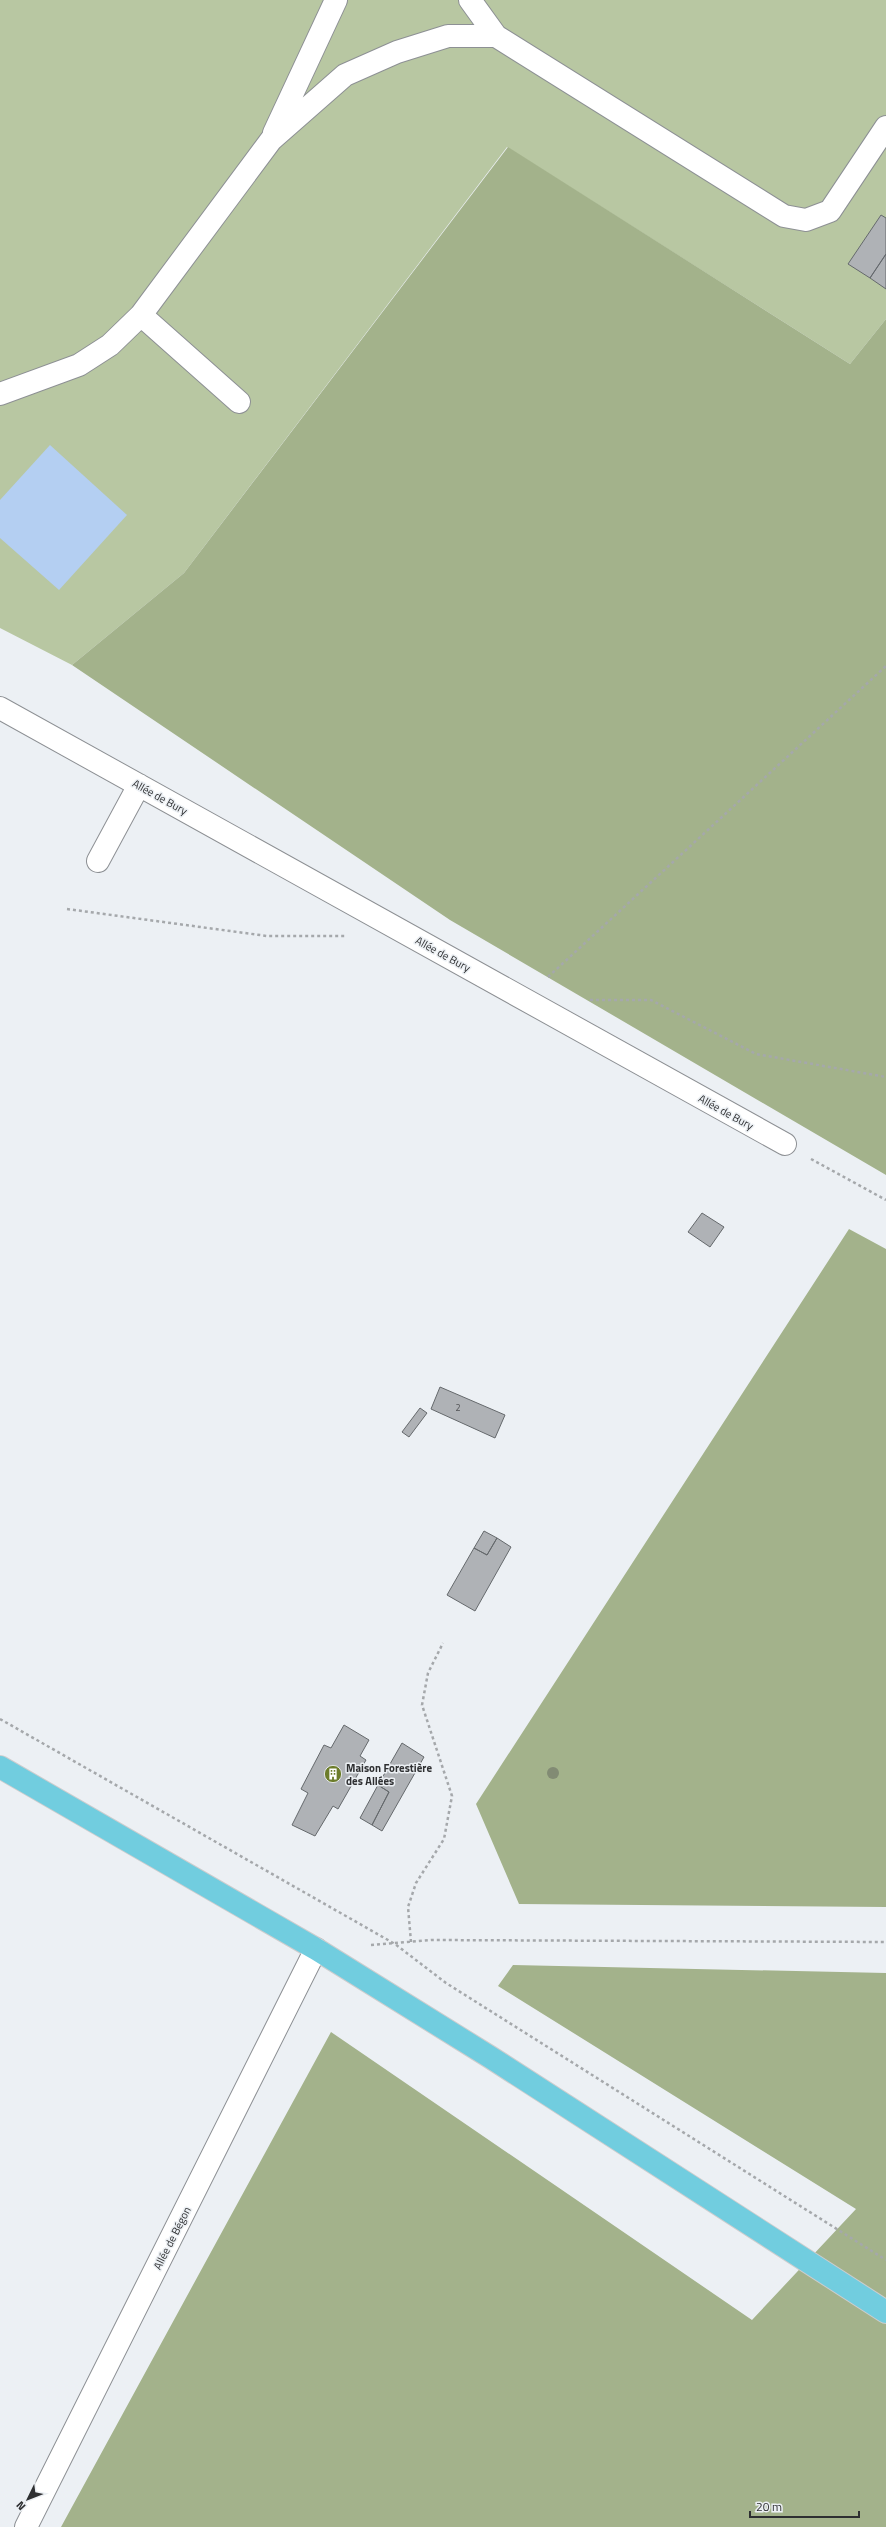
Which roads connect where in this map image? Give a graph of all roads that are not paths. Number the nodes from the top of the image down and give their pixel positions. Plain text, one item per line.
1 (336, 0) edge
2 (470, 0) edge
3 (496, 36) junction
4 (886, 127) edge
5 (271, 140) junction
6 (141, 315) junction
7 (0, 394) edge
8 (239, 402) dead end
9 (0, 708) edge
10 (139, 785) junction
11 (98, 861) dead end
12 (785, 1144) road end
13 (0, 1767) edge
14 (316, 1949) junction
15 (886, 2312) edge
16 (26, 2527) edge

1 - 5 street
2 - 3 street
3 - 4 street
3 - 5 street
5 - 6 street
6 - 7 street
6 - 8 street
9 - 10 street, Allée de Bury
10 - 11 street
10 - 12 street, Allée de Bury
13 - 14 main road
14 - 15 main road
14 - 16 street, Allée de Bégon

